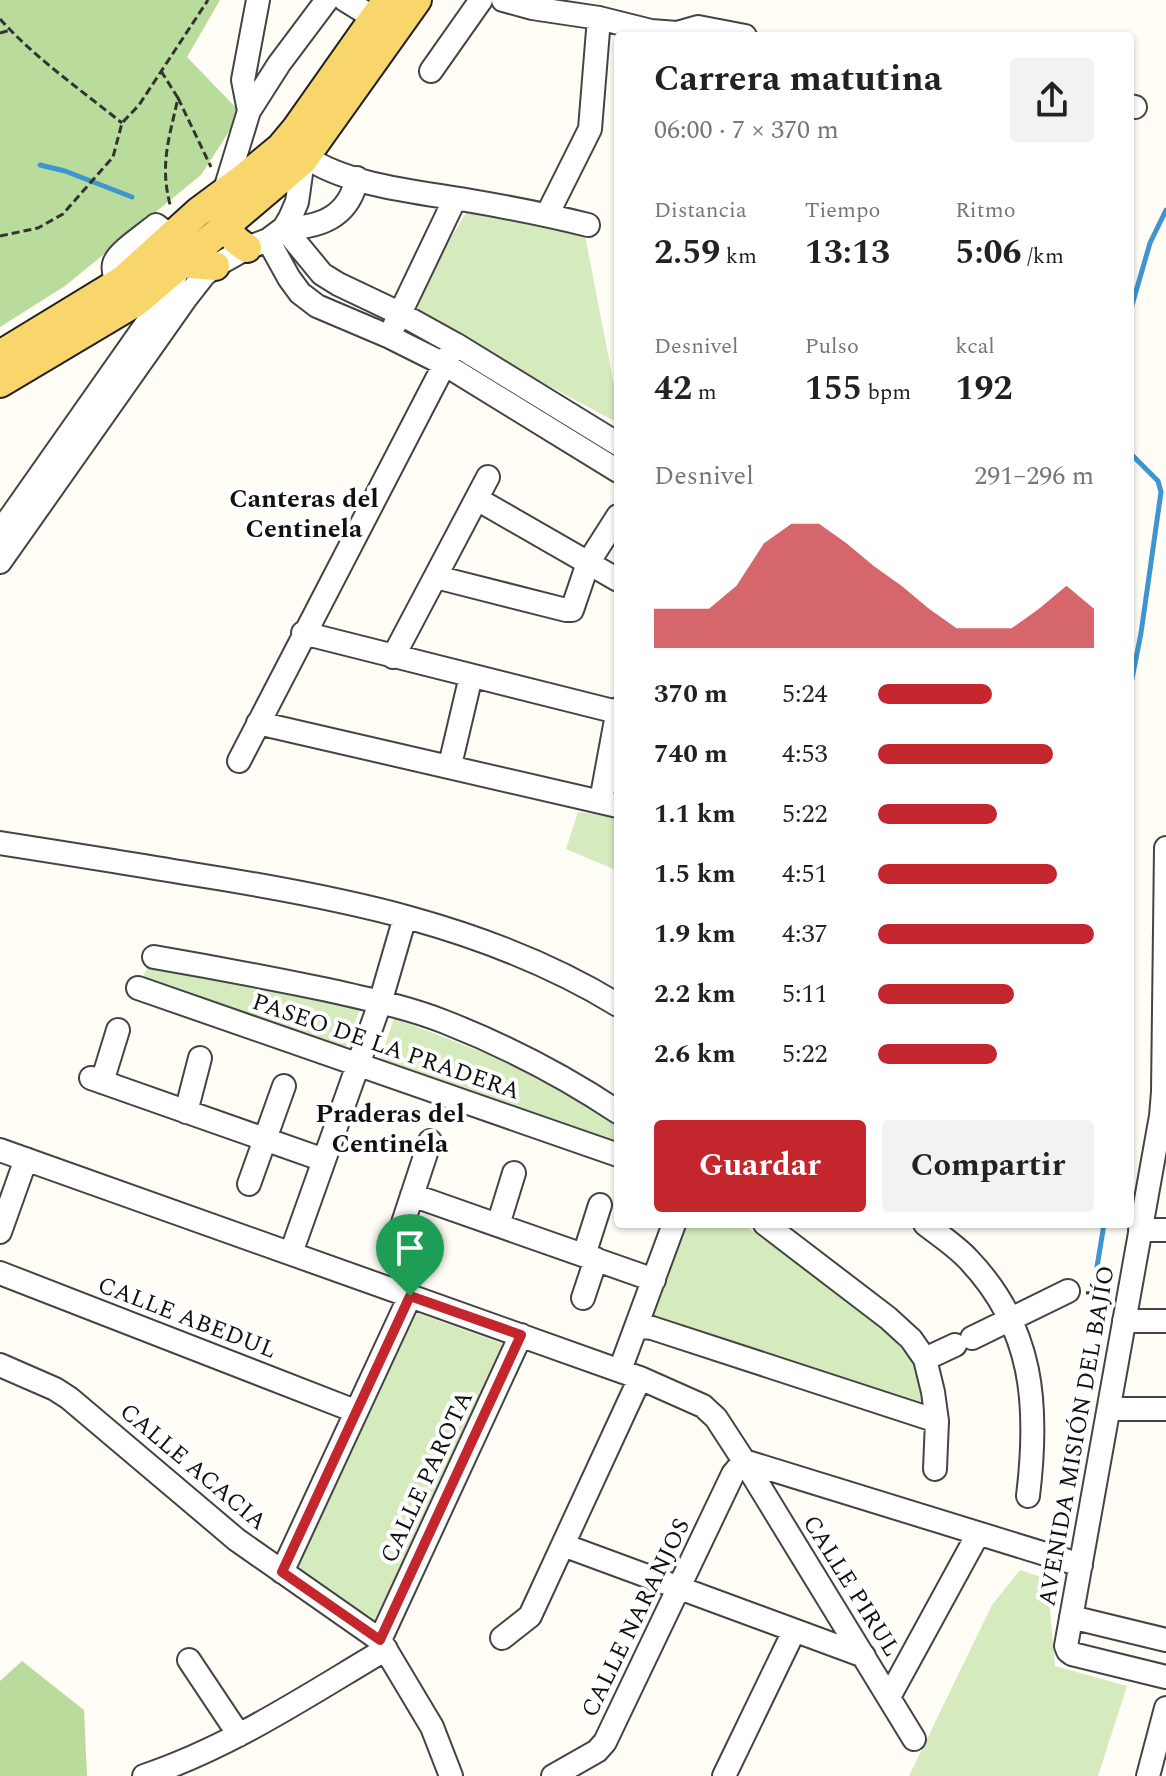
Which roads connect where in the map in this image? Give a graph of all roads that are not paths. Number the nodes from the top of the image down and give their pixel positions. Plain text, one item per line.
1 (258, 0) edge
2 (327, 0) edge
3 (345, 0) edge
4 (417, 0) edge
5 (481, 0) edge
6 (503, 0) edge
7 (380, 10) edge
8 (599, 18) junction
9 (664, 32) edge
10 (680, 32) edge
11 (724, 32) edge
12 (431, 71) dead end
13 (249, 111) junction
14 (304, 158) junction
15 (357, 178) junction
16 (224, 193) junction
17 (451, 207) dead end
18 (547, 215) junction
19 (227, 223) junction
20 (588, 225) dead end
21 (177, 231) junction
22 (266, 239) junction
23 (181, 263) junction
24 (215, 266) junction
25 (124, 295) junction
26 (399, 313) junction
27 (390, 337) junction
28 (455, 344) junction
29 (0, 355) edge
30 (444, 364) junction
31 (0, 383) edge
32 (536, 393) junction
33 (523, 413) junction
34 (614, 442) edge
35 (614, 469) edge
36 (488, 477) dead end
37 (477, 499) junction
38 (614, 522) edge
39 (0, 532) edge
40 (0, 562) edge
41 (588, 563) junction
42 (436, 577) junction
43 (614, 578) edge
44 (303, 633) junction
45 (393, 657) junction
46 (471, 676) junction
47 (614, 710) edge
48 (258, 723) junction
49 (614, 758) edge
50 (239, 761) dead end
51 (450, 765) junction
52 (610, 804) edge
53 (0, 843) edge
54 (1166, 848) edge
55 (1166, 862) edge
56 (405, 917) junction
57 (1165, 952) edge
58 (154, 957) dead end
59 (138, 988) dead end
60 (380, 1003) junction
61 (614, 1003) edge
62 (118, 1030) dead end
63 (1165, 1048) edge
64 (200, 1058) dead end
65 (358, 1066) junction
66 (284, 1086) dead end
67 (614, 1109) edge
68 (186, 1112) junction
69 (1162, 1137) edge
70 (265, 1140) junction
71 (430, 1141) dead end
72 (0, 1150) edge
73 (614, 1154) edge
74 (26, 1159) junction
75 (324, 1160) junction
76 (514, 1173) dead end
77 (249, 1184) dead end
78 (412, 1195) junction
79 (600, 1205) dead end
80 (498, 1225) junction
81 (673, 1228) edge
82 (770, 1228) edge
83 (930, 1228) edge
84 (1140, 1230) junction
85 (1166, 1230) edge
86 (0, 1232) edge
87 (399, 1235) dead end
88 (291, 1253) junction
89 (590, 1257) junction
90 (0, 1273) edge
91 (654, 1280) junction
92 (1068, 1291) road end
93 (410, 1296) junction
94 (583, 1298) dead end
95 (1011, 1319) junction
96 (1124, 1321) junction
97 (1166, 1321) edge
98 (637, 1326) junction
99 (521, 1335) junction
100 (925, 1359) junction
101 (0, 1365) edge
102 (630, 1374) junction
103 (1109, 1409) junction
104 (1166, 1409) edge
105 (355, 1411) junction
106 (937, 1421) junction
107 (744, 1461) junction
108 (935, 1469) dead end
109 (1028, 1496) dead end
110 (978, 1534) junction
111 (563, 1545) junction
112 (1081, 1565) junction
113 (282, 1572) junction
114 (679, 1588) junction
115 (1071, 1617) junction
116 (794, 1631) junction
117 (502, 1638) dead end
118 (1166, 1640) edge
119 (383, 1645) junction
120 (864, 1656) junction
121 (189, 1660) dead end
122 (1166, 1677) edge
123 (889, 1697) junction
124 (1166, 1708) edge
125 (239, 1735) junction
126 (914, 1739) dead end
127 (144, 1776) edge
128 (451, 1776) edge
129 (553, 1776) edge
130 (724, 1776) edge
131 (1148, 1776) edge

1 - 13 street
2 - 13 street
3 - 7 street
4 - 14 main road
5 - 12 street
6 - 8 street
7 - 16 main road
8 - 9 street
8 - 18 street
10 - 11 street
13 - 16 street
14 - 15 street
14 - 19 main road
14 - 22 street
15 - 18 street
15 - 22 street
16 - 19 main road
16 - 21 main road
17 - 26 street
18 - 20 street
19 - 22 main road
19 - 23 main road
21 - 23 street
21 - 25 main road
22 - 24 street
22 - 26 street
22 - 27 street
23 - 24 main road
23 - 25 main road
23 - 39 street
24 - 40 street
25 - 29 main road
25 - 31 main road
26 - 27 street
26 - 28 street
27 - 30 street
28 - 30 street
28 - 32 street
30 - 33 street
30 - 44 street
32 - 33 street
32 - 34 street
33 - 35 street
36 - 37 street
37 - 41 street
37 - 42 street
38 - 41 street
41 - 42 street
41 - 43 street
42 - 45 street
44 - 45 street
44 - 48 street
45 - 46 street
46 - 47 street
46 - 51 street
48 - 50 street
48 - 51 street
49 - 52 street
51 - 52 street
53 - 56 street
54 - 55 street, AVENIDA MISIÓN DEL BAJÍO
55 - 57 street, AVENIDA MISIÓN DEL BAJÍO
56 - 60 street
56 - 61 street
57 - 63 street, AVENIDA MISIÓN DEL BAJÍO
58 - 60 street
59 - 65 street, PASEO DE LA PRADERA
60 - 65 street
60 - 67 street
62 - 68 street
63 - 69 street, AVENIDA MISIÓN DEL BAJÍO
64 - 68 street
65 - 73 street, PASEO DE LA PRADERA
65 - 75 street
66 - 70 street
68 - 70 street
69 - 84 street, AVENIDA MISIÓN DEL BAJÍO
70 - 75 street
70 - 77 street
71 - 78 street
72 - 74 street, CALLE PIRUL
74 - 86 street
74 - 88 street, CALLE PIRUL
75 - 88 street
76 - 80 street
78 - 80 street
78 - 87 street
79 - 89 street
80 - 89 street
81 - 91 street
82 - 100 street
83 - 95 street
84 - 85 street
84 - 96 street, AVENIDA MISIÓN DEL BAJÍO
88 - 93 street, CALLE PIRUL
89 - 91 street
89 - 94 street
90 - 105 street, CALLE ABEDUL
91 - 98 street
92 - 95 street
93 - 99 street, CALLE PIRUL
93 - 105 street
95 - 100 street
95 - 109 street
96 - 97 street
96 - 103 street, AVENIDA MISIÓN DEL BAJÍO
98 - 102 street
98 - 106 street
99 - 102 street, CALLE PIRUL
99 - 119 street, CALLE PAROTA
100 - 106 street
101 - 113 street, CALLE ACACIA
102 - 107 street, CALLE PIRUL
102 - 111 street
103 - 104 street
103 - 112 street, AVENIDA MISIÓN DEL BAJÍO
105 - 113 street
106 - 108 street
107 - 110 street
107 - 114 street, CALLE NARANJOS
107 - 120 street, CALLE PIRUL
110 - 112 street
110 - 123 street
111 - 114 street
111 - 117 street
112 - 115 street, AVENIDA MISIÓN DEL BAJÍO
113 - 119 street, CALLE ACACIA
114 - 116 street
114 - 129 street, CALLE NARANJOS
115 - 118 street
115 - 122 street, AVENIDA MISIÓN DEL BAJÍO
116 - 120 street
116 - 130 street
119 - 125 street
119 - 128 street, CALLE ACACIA
120 - 123 street, CALLE PIRUL
121 - 125 street
123 - 126 street, CALLE PIRUL
124 - 131 street
125 - 127 street

